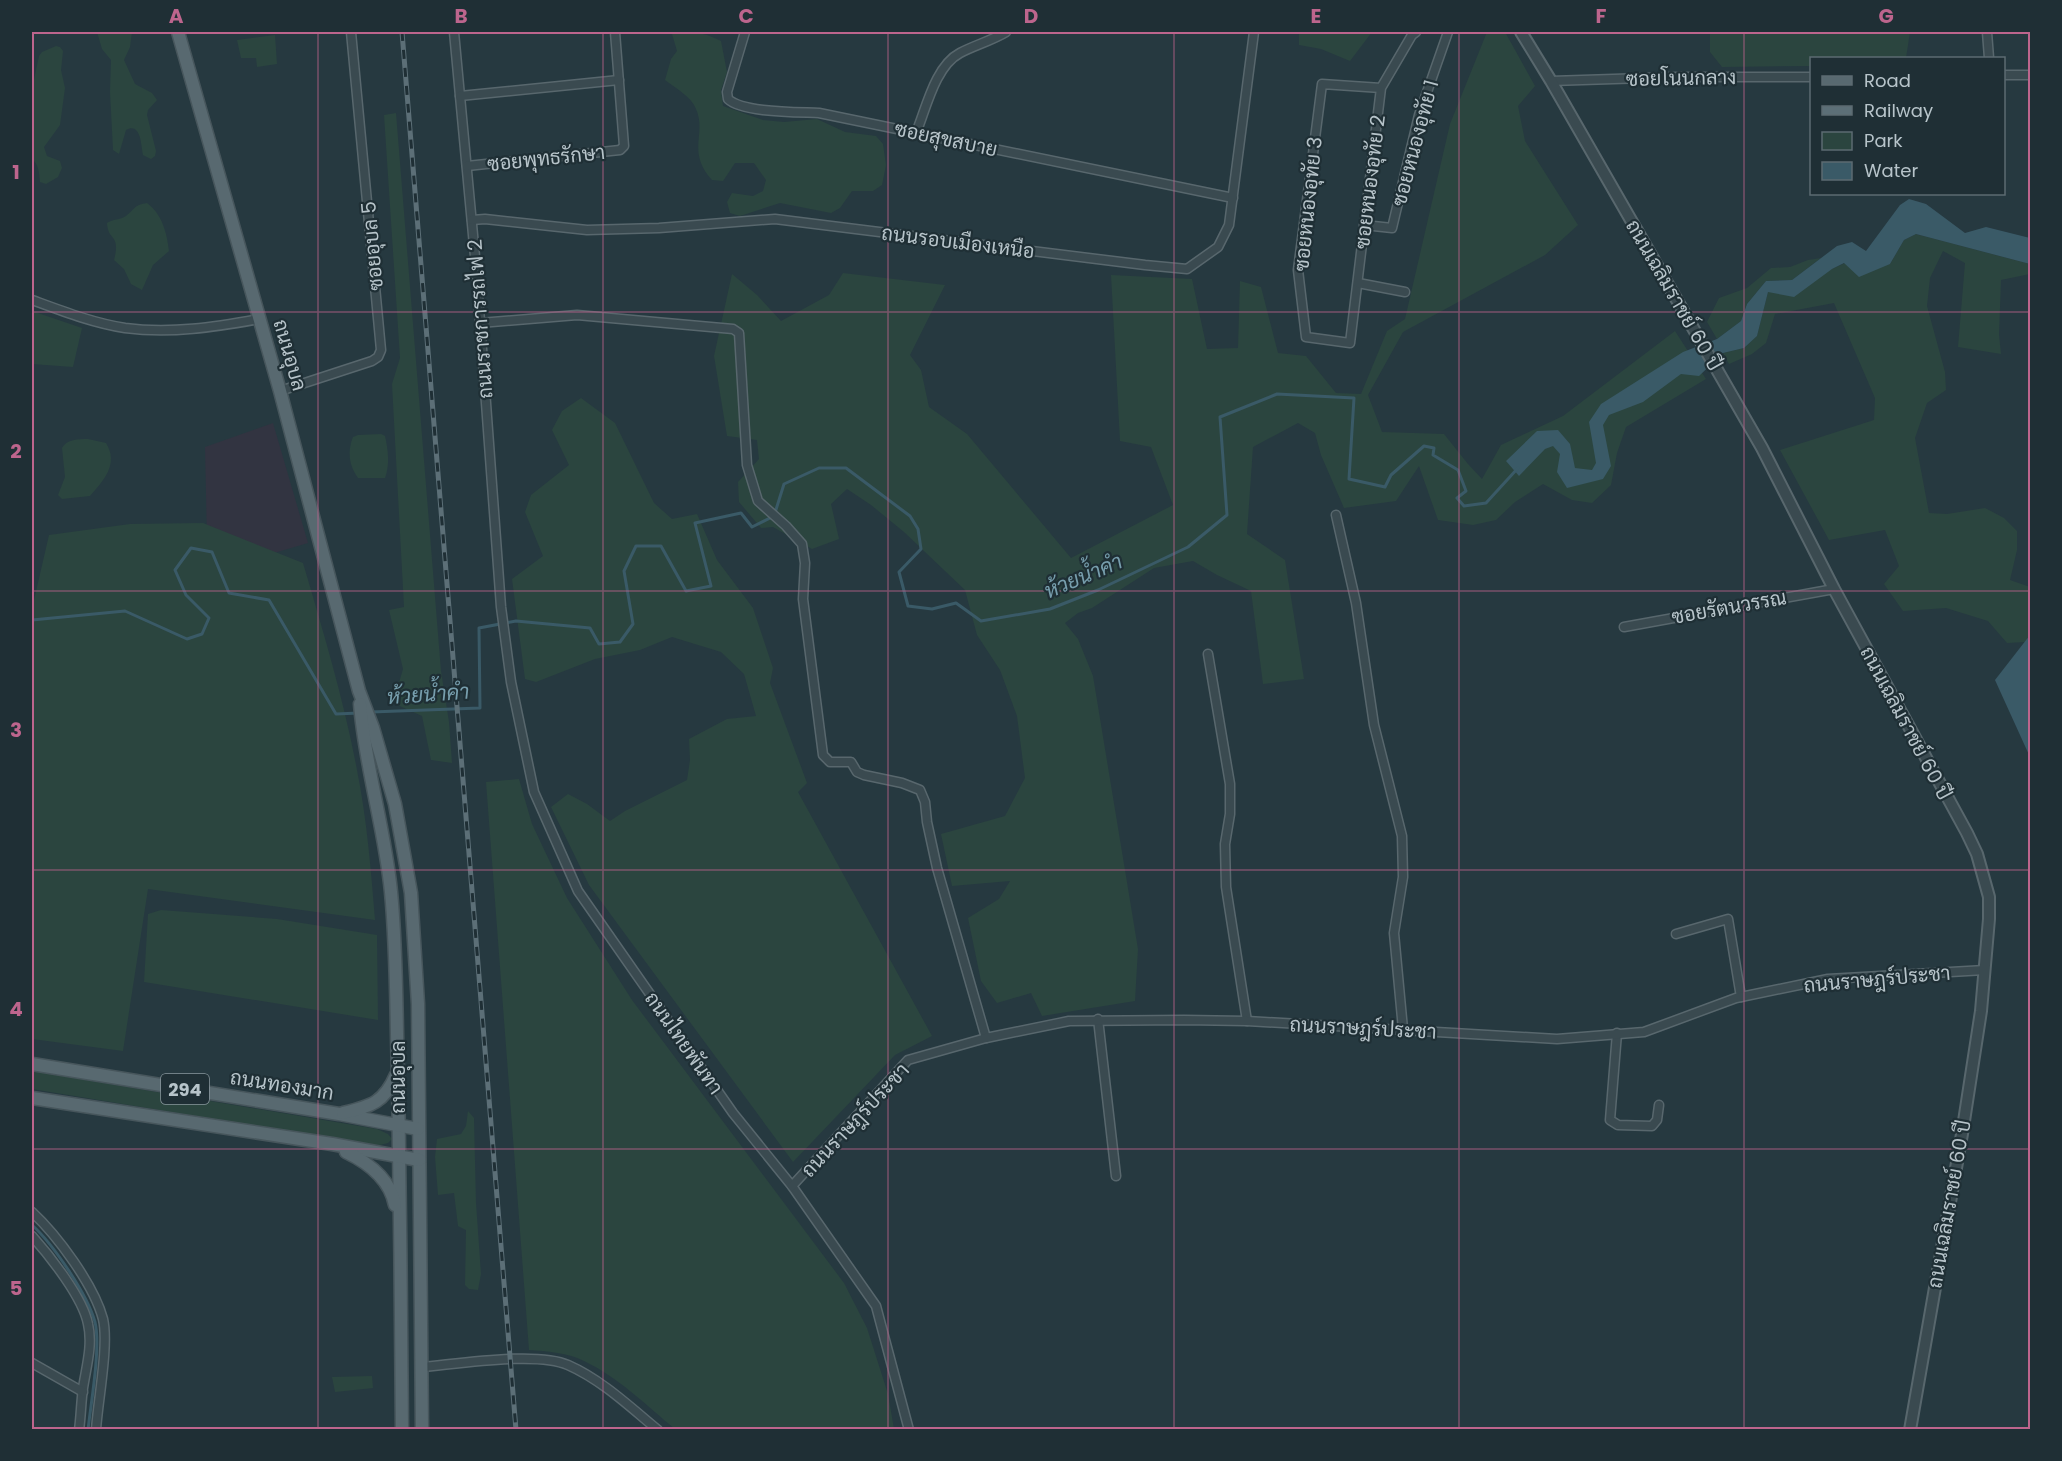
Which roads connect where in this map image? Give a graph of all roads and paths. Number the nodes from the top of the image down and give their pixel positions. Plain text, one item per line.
1 (178, 32) edge
2 (351, 32) edge
3 (455, 32) edge
4 (615, 32) edge
5 (745, 32) edge
6 (1006, 32) edge
7 (1254, 32) edge
8 (1416, 32) edge
9 (1448, 32) edge
10 (1521, 32) edge
11 (1988, 32) edge
12 (1989, 57) edge
13 (2005, 75) edge
14 (2031, 75) edge
15 (1810, 77) edge
16 (619, 80) junction
17 (1551, 81) junction
18 (1381, 88) junction
19 (460, 96) junction
20 (916, 133) junction
21 (467, 166) junction
22 (1233, 198) junction
23 (472, 220) junction
24 (1364, 225) junction
25 (1358, 283) junction
26 (1405, 292) dead end
27 (32, 300) edge
28 (260, 319) junction
29 (480, 323) junction
30 (1350, 343) joint
31 (280, 391) junction
32 (1336, 515) dead end
33 (1834, 589) junction
34 (1624, 627) dead end
35 (504, 634) joint
36 (1208, 654) dead end
37 (368, 729) junction
38 (1676, 934) dead end
39 (1985, 970) junction
40 (1741, 997) junction
41 (1098, 1019) junction
42 (1247, 1021) junction
43 (1403, 1029) junction
44 (1617, 1033) junction
45 (986, 1038) junction
46 (32, 1064) edge
47 (398, 1070) junction
48 (32, 1098) edge
49 (1659, 1105) dead end
50 (339, 1114) junction
51 (399, 1126) junction
52 (418, 1129) junction
53 (332, 1144) junction
54 (399, 1158) junction
55 (419, 1160) junction
56 (1116, 1176) dead end
57 (792, 1186) junction
58 (32, 1212) edge
59 (400, 1233) junction
60 (32, 1236) edge
61 (32, 1364) edge
62 (421, 1367) junction
63 (82, 1392) junction
64 (79, 1430) edge
65 (96, 1430) edge
66 (402, 1430) edge
67 (422, 1430) edge
68 (658, 1430) edge
69 (909, 1430) edge
70 (1910, 1430) edge

1 - 28 main road, ถนนอุบล
2 - 31 street, ซอยอุบล 5
3 - 19 street, ถนนราชการรถไฟ 2
4 - 16 street
5 - 20 street, ซอยสุขสบาย
6 - 20 street
7 - 22 street, ถนนรอบเมืองเหนือ
8 - 18 street, ซอยหนองอุทัย 2
9 - 24 street, ซอยหนองอุทัย 1
10 - 17 street, ถนนเฉลิมราชย์ 60 ปี
11 - 12 street
13 - 14 street
15 - 17 street, ซอยโนนกลาง
16 - 19 street
16 - 21 street, ซอยพุทธรักษา
17 - 33 street, ถนนเฉลิมราชย์ 60 ปี
18 - 24 street, ซอยหนองอุทัย 2
18 - 30 street, ซอยหนองอุทัย 3
19 - 21 street, ถนนราชการรถไฟ 2
20 - 22 street, ซอยสุขสบาย
21 - 23 street, ถนนราชการรถไฟ 2
22 - 23 street, ถนนรอบเมืองเหนือ
23 - 29 street, ถนนราชการรถไฟ 2
24 - 25 street, ซอยหนองอุทัย 2
25 - 26 street
25 - 30 street, ซอยหนองอุทัย 2
27 - 28 street
28 - 31 main road, ถนนอุบล
29 - 35 street, ถนนราชการรถไฟ 2
29 - 45 street
31 - 37 main road, ถนนอุบล
32 - 43 street
33 - 34 street, ซอยรัตนวรรณ
33 - 39 street, ถนนเฉลิมราชย์ 60 ปี
35 - 57 street, ถนนไทยพันทา
36 - 42 street
37 - 47 main road, ถนนอุบล
37 - 52 main road, ถนนอุบล
38 - 40 street
39 - 40 street, ถนนราษฎร์ประชา
39 - 70 street, ถนนเฉลิมราชย์ 60 ปี
40 - 44 street, ถนนราษฎร์ประชา
41 - 42 street, ถนนราษฎร์ประชา
41 - 45 street, ถนนราษฎร์ประชา
41 - 56 street
42 - 43 street, ถนนราษฎร์ประชา
43 - 44 street, ถนนราษฎร์ประชา
44 - 49 street
45 - 57 street, ถนนราษฎร์ประชา
46 - 50 main road, ถนนทองมาก / 294
47 - 50 main road
47 - 51 main road, ถนนอุบล
48 - 53 main road, 294
50 - 51 main road, ถนนทองมาก / 294
51 - 52 main road, ถนนทองมาก / 294
51 - 54 main road, ถนนอุบล
52 - 55 main road, ถนนอุบล
53 - 54 main road, 294
53 - 59 main road
54 - 55 main road, 294
54 - 59 main road, ถนนอุบล
55 - 62 main road, ถนนอุบล
57 - 69 street, ถนนไทยพันทา
58 - 65 street
59 - 66 main road, ถนนอุบล
60 - 63 street
61 - 63 street
62 - 67 main road, ถนนอุบล
62 - 68 street
63 - 64 street

